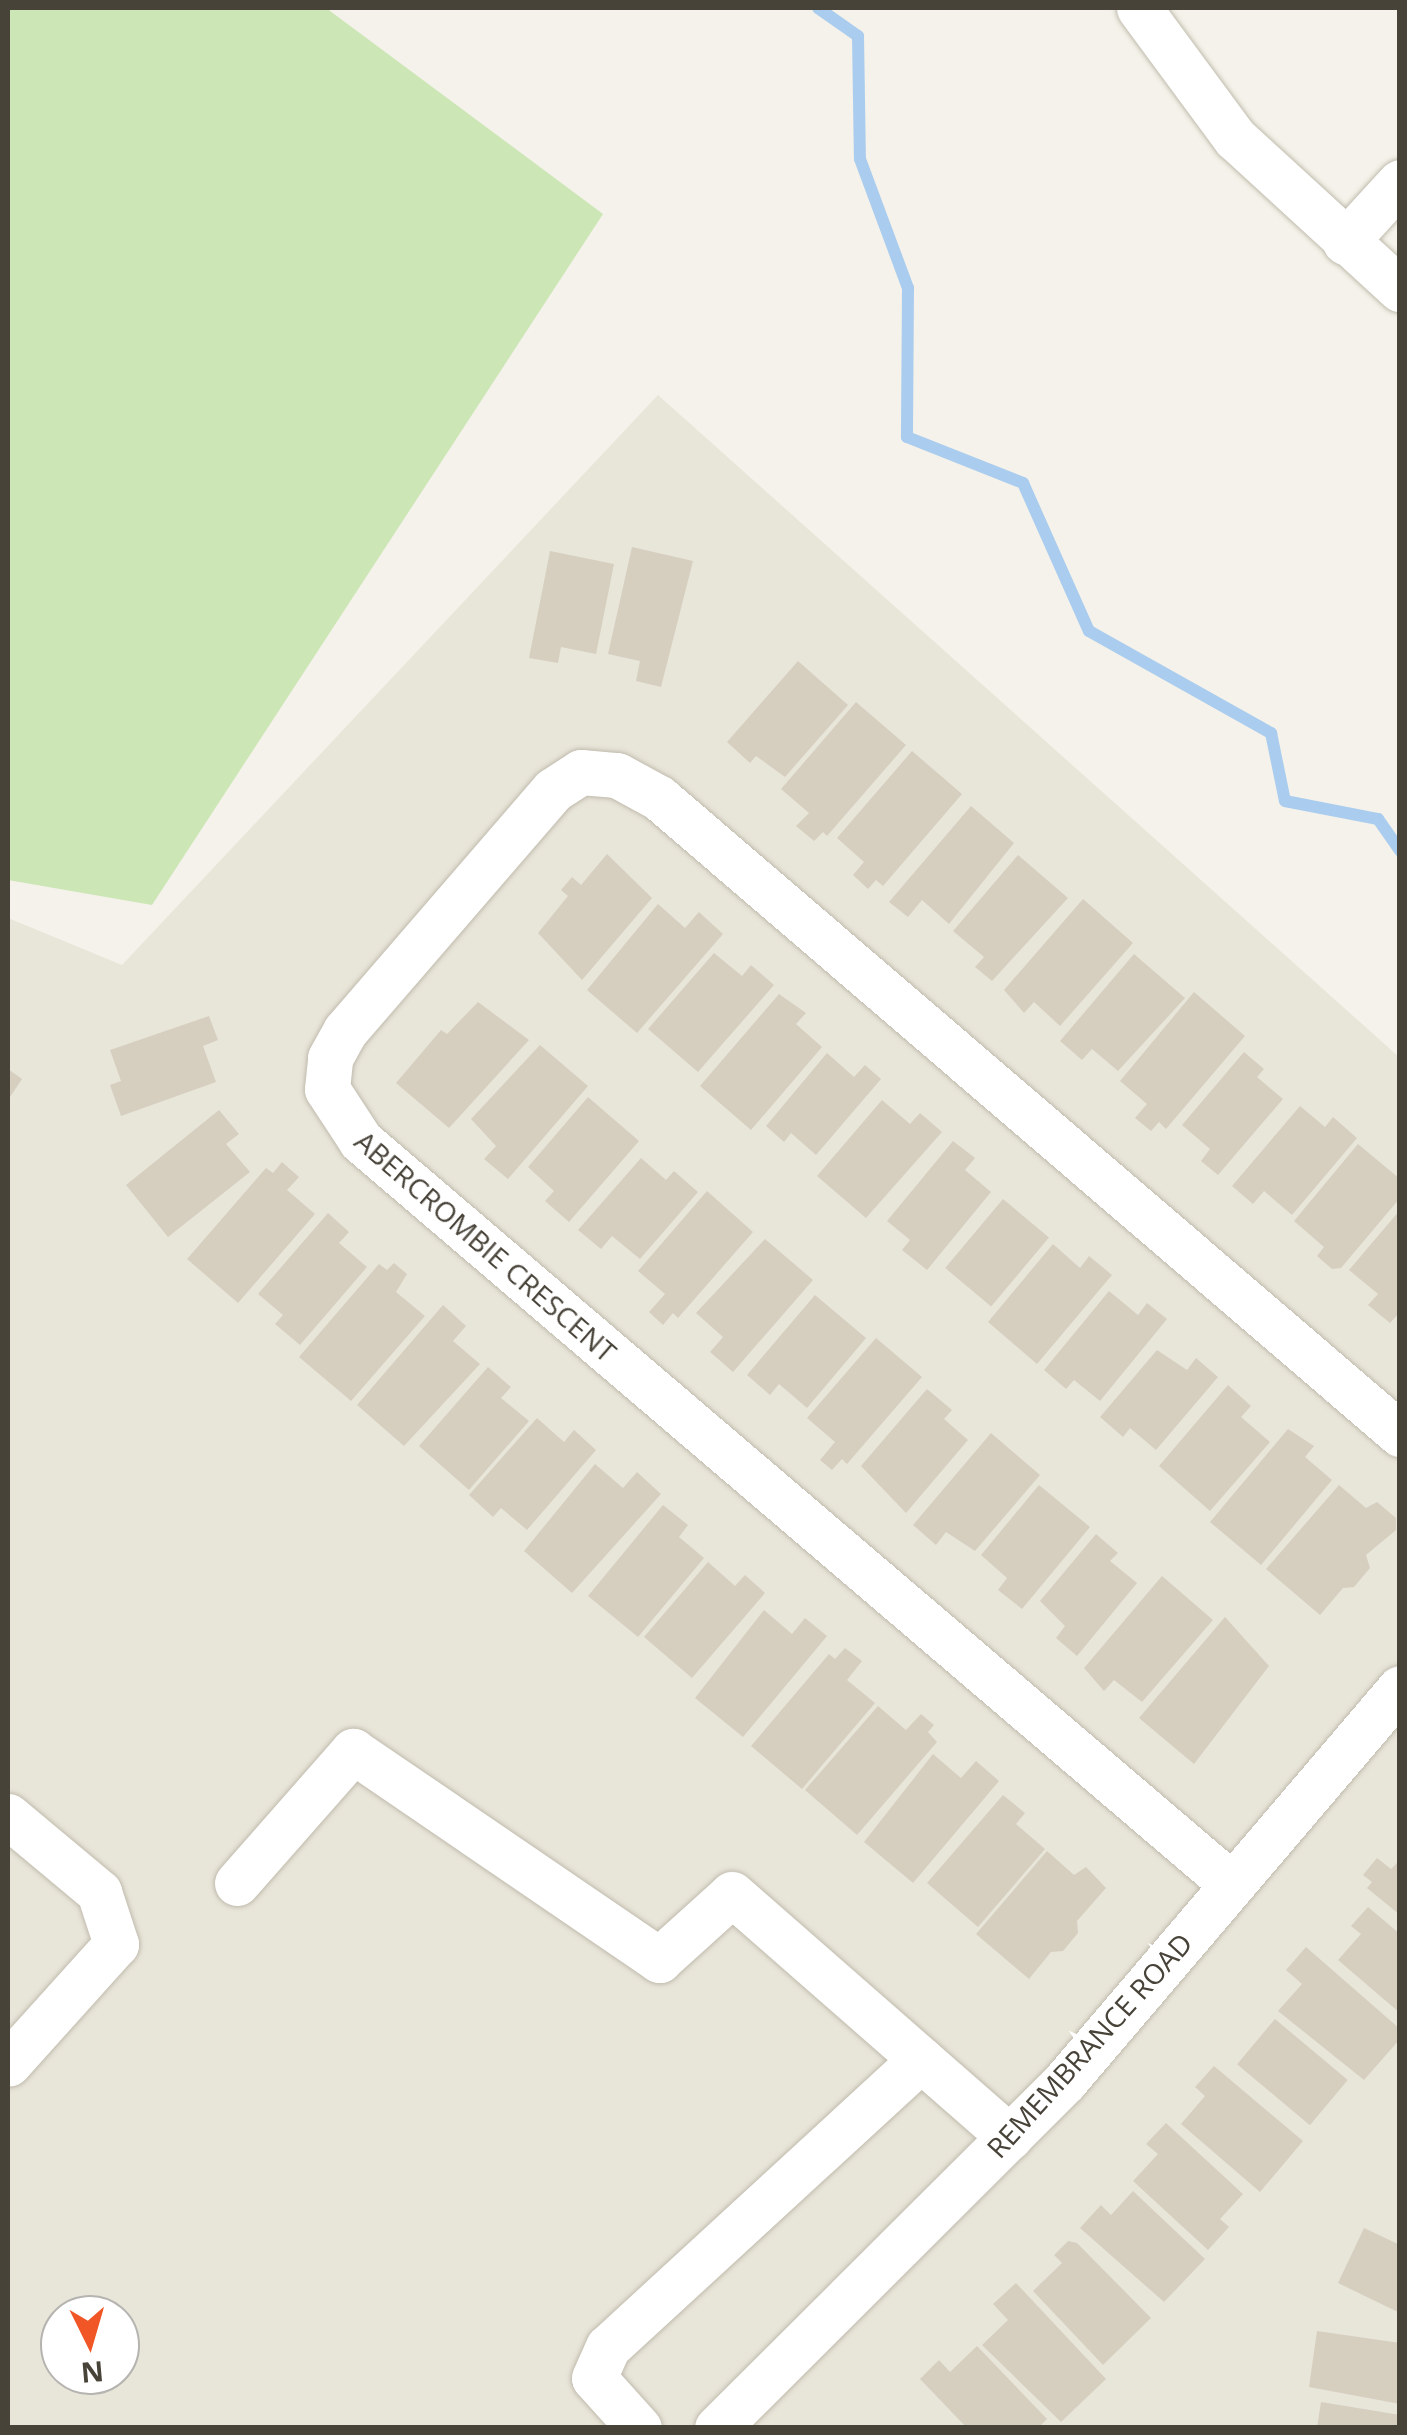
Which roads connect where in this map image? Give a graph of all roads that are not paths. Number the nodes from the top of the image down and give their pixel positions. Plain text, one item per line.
1 (1139, 8) edge
2 (1400, 182) edge
3 (1346, 242) junction
4 (1400, 288) edge
5 (1400, 1434) edge
6 (1400, 1688) edge
7 (8, 1816) edge
8 (237, 1883) dead end
9 (1230, 1883) junction
10 (921, 2059) junction
11 (8, 2064) edge
12 (1010, 2137) junction
13 (639, 2428) edge
14 (716, 2428) edge

1 - 3 street
2 - 3 street
3 - 4 street
5 - 9 street, ABERCROMBIE CRESCENT
6 - 9 street, REMEMBRANCE ROAD
7 - 11 street
8 - 10 street
9 - 12 street, REMEMBRANCE ROAD
10 - 12 street
10 - 13 street
12 - 14 street, REMEMBRANCE ROAD

